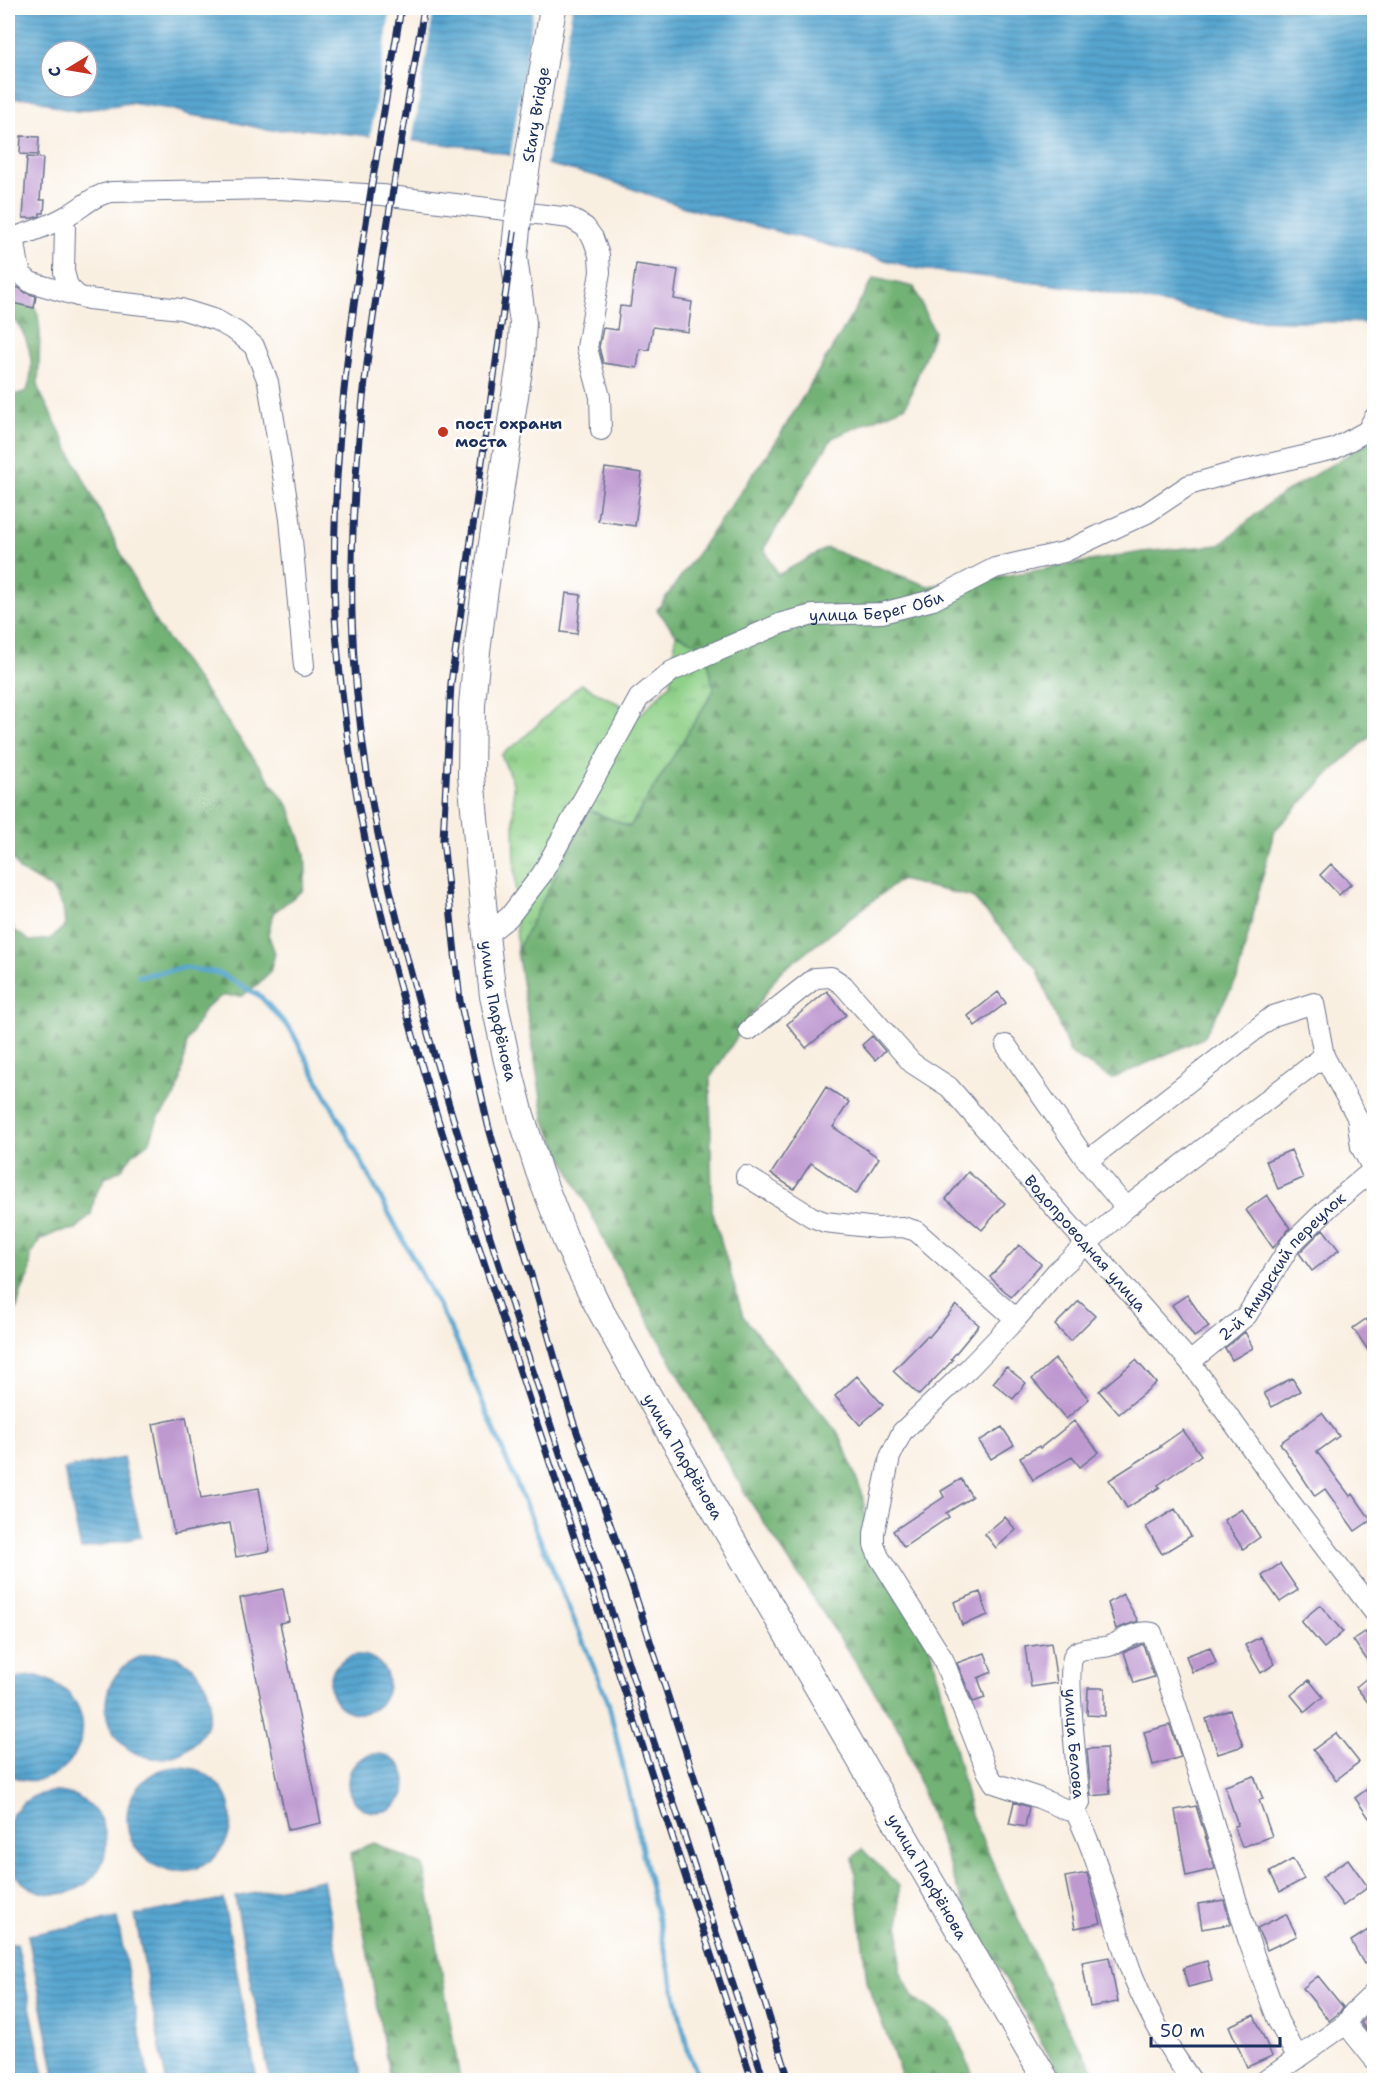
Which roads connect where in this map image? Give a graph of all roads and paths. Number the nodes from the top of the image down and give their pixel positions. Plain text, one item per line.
1 (553, 8) edge
2 (65, 226) dead end
3 (9, 238) edge
4 (8, 276) edge
5 (30, 282) junction
6 (78, 296) junction
7 (1374, 418) edge
8 (601, 430) dead end
9 (304, 666) dead end
10 (471, 776) joint
11 (486, 935) junction
12 (749, 1030) dead end
13 (1006, 1045) dead end
14 (1324, 1056) junction
15 (1087, 1161) junction
16 (1374, 1171) edge
17 (746, 1176) dead end
18 (1126, 1208) junction
19 (1085, 1245) junction
20 (1016, 1319) junction
21 (1190, 1362) junction
22 (1374, 1612) edge
23 (1075, 1811) junction
24 (1374, 1993) edge
25 (1346, 2024) junction
26 (1298, 2058) junction
27 (1374, 2059) edge
28 (1046, 2080) edge
29 (1191, 2080) edge
30 (1266, 2080) edge

1 - 10 main road, Stary Bridge, bridge
2 - 6 street
3 - 5 street
3 - 8 street
4 - 5 street
5 - 6 street
6 - 9 street
7 - 11 street, улица Берег Оби
10 - 11 main road, улица Парфёнова
11 - 28 main road, улица Парфёнова
12 - 19 street, Водопроводная улица
13 - 15 street
14 - 15 street
14 - 16 street
14 - 18 street, улица Белова
15 - 18 street
16 - 21 street, 2-й Амурский переулок
17 - 20 street
18 - 19 street, улица Белова
19 - 20 street, улица Белова
19 - 21 street, Водопроводная улица
20 - 23 street, улица Белова
21 - 22 street, Водопроводная улица
23 - 26 street, улица Белова
23 - 29 street
24 - 25 street
25 - 26 street
25 - 27 street
26 - 30 street

